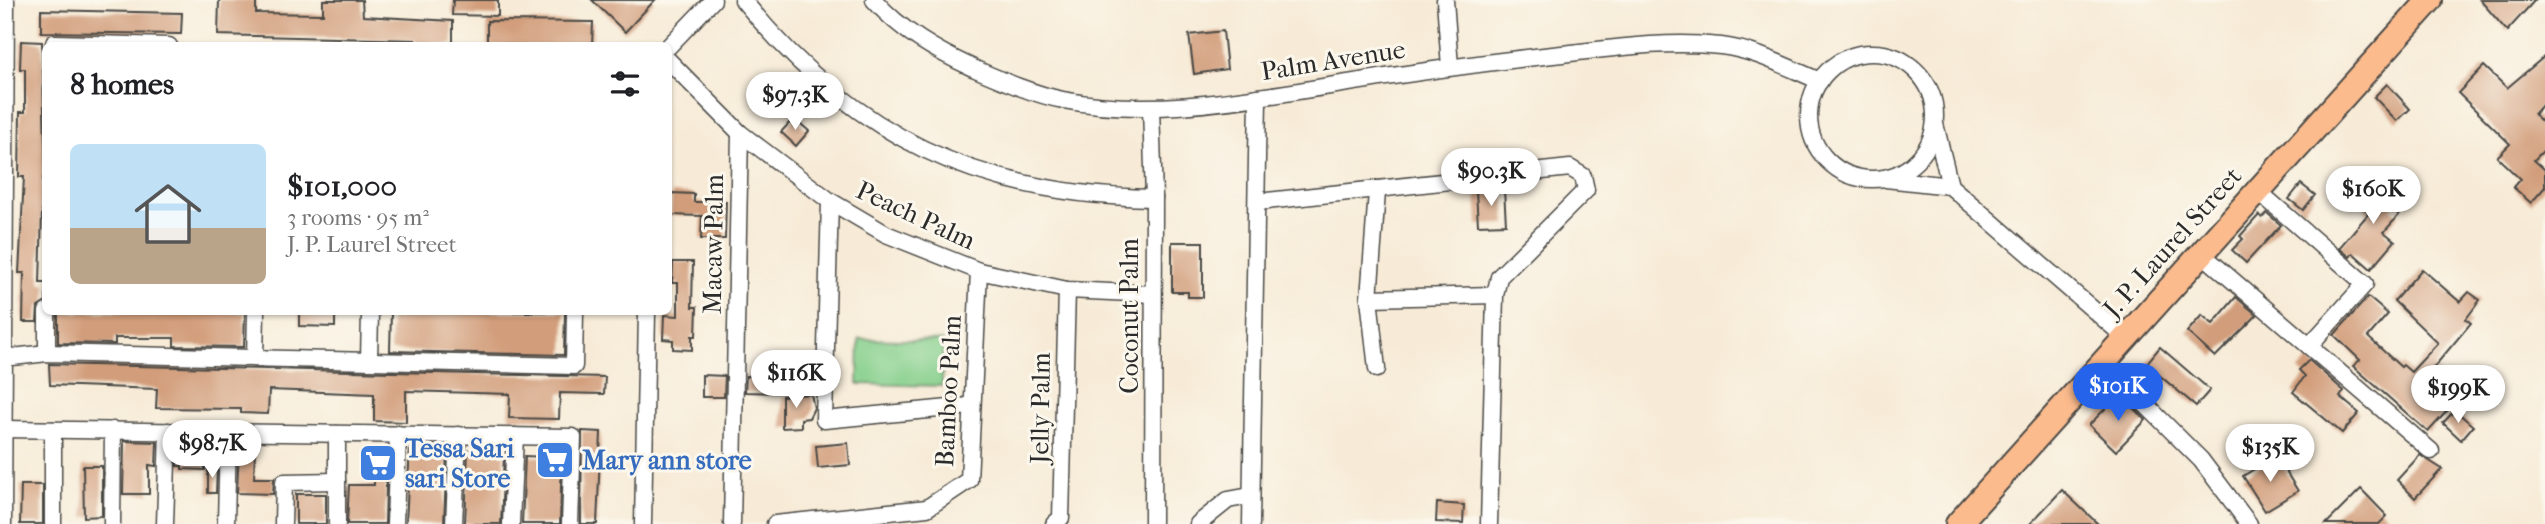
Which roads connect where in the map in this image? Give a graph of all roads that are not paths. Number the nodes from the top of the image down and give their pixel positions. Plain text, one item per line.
1 (6, 0) edge
2 (713, 0) edge
3 (743, 0) edge
4 (874, 0) edge
5 (1445, 0) edge
6 (2430, 0) edge
7 (672, 43) edge
8 (672, 64) edge
9 (1450, 67) junction
10 (1820, 81) junction
11 (1258, 97) junction
12 (1151, 108) junction
13 (1935, 124) junction
14 (740, 133) junction
15 (2, 146) edge
16 (1880, 178) junction
17 (1950, 186) junction
18 (2258, 191) junction
19 (1377, 192) junction
20 (1154, 198) junction
21 (830, 201) junction
22 (1258, 202) junction
23 (2202, 254) junction
24 (979, 271) junction
25 (1067, 290) junction
26 (1153, 294) junction
27 (1495, 295) junction
28 (1369, 298) junction
29 (47, 315) edge
30 (256, 315) edge
31 (370, 315) edge
32 (575, 315) edge
33 (647, 315) edge
34 (2126, 338) junction
35 (2309, 346) junction
36 (47, 353) junction
37 (4, 358) junction
38 (255, 358) junction
39 (369, 361) junction
40 (2104, 363) junction
41 (1377, 369) dead end
42 (970, 406) junction
43 (4, 429) junction
44 (53, 430) junction
45 (113, 430) junction
46 (168, 431) junction
47 (228, 432) junction
48 (337, 434) junction
49 (398, 434) junction
50 (458, 435) junction
51 (515, 436) junction
52 (2431, 451) dead end
53 (337, 481) junction
54 (2, 496) edge
55 (1250, 496) junction
56 (3, 524) edge
57 (53, 524) edge
58 (112, 524) edge
59 (165, 524) edge
60 (226, 524) edge
61 (283, 524) edge
62 (337, 524) edge
63 (395, 524) edge
64 (454, 524) edge
65 (511, 524) edge
66 (570, 524) edge
67 (643, 524) edge
68 (732, 524) edge
69 (775, 524) edge
70 (1054, 524) edge
71 (1153, 524) edge
72 (1198, 524) edge
73 (1251, 524) edge
74 (1489, 524) edge
75 (1958, 524) edge
76 (2249, 524) edge

1 - 15 street
2 - 7 street
3 - 20 street
4 - 12 street, Palm Avenue
5 - 9 street
6 - 18 main road, J. P. Laurel Street
8 - 14 street, Peach Palm
9 - 10 street, Palm Avenue
9 - 11 street, Palm Avenue
10 - 13 street
10 - 16 street
11 - 12 street, Palm Avenue
11 - 22 street
12 - 20 street, Coconut Palm
13 - 16 street
13 - 17 street
14 - 21 street, Peach Palm
14 - 68 street, Macaw Palm
15 - 37 street
16 - 17 street
17 - 34 street
18 - 23 main road, J. P. Laurel Street
18 - 35 street
19 - 22 street
19 - 27 street
19 - 28 street
20 - 26 street, Coconut Palm
21 - 24 street, Peach Palm
21 - 42 street
22 - 55 street
23 - 34 main road, J. P. Laurel Street
23 - 35 street
24 - 25 street, Peach Palm
24 - 42 street, Bamboo Palm
25 - 26 street, Peach Palm
25 - 70 street, Jelly Palm
26 - 71 street, Coconut Palm
27 - 28 street
27 - 74 street
28 - 41 street
29 - 36 street
30 - 38 street
31 - 39 street
32 - 39 street
33 - 67 street
34 - 40 main road, J. P. Laurel Street
35 - 52 street
36 - 37 street
36 - 38 street
37 - 43 street
38 - 39 street
40 - 75 main road, J. P. Laurel Street
40 - 76 street
42 - 69 street, Bamboo Palm
43 - 44 street
43 - 54 street
44 - 45 street
44 - 57 street
45 - 46 street
45 - 58 street
46 - 47 street
46 - 59 street
47 - 48 street
47 - 60 street
48 - 49 street
48 - 53 street
49 - 50 street
49 - 63 street
50 - 51 street
50 - 64 street
51 - 65 street
51 - 66 street
53 - 61 street
53 - 62 street
54 - 56 street
55 - 72 street
55 - 73 street

